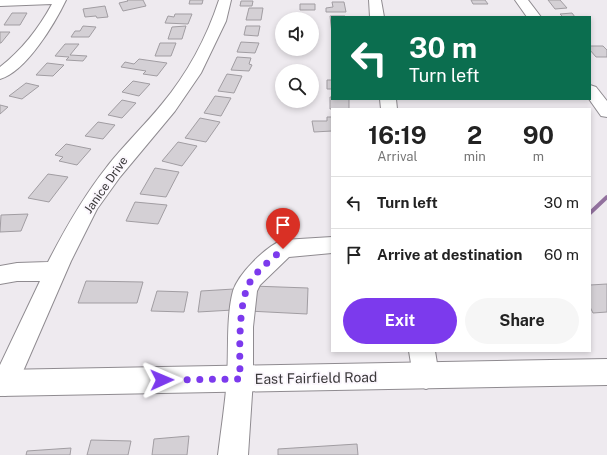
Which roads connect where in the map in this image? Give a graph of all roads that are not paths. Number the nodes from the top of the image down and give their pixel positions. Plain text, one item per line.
1 (52, 0) edge
2 (60, 0) edge
3 (225, 0) edge
4 (375, 0) edge
5 (521, 0) edge
6 (0, 2) edge
7 (377, 16) edge
8 (533, 16) edge
9 (0, 74) edge
10 (591, 91) edge
11 (607, 112) edge
12 (331, 245) edge
13 (56, 271) junction
14 (0, 275) edge
15 (424, 364) edge
16 (607, 372) edge
17 (240, 379) junction
18 (2, 383) edge
19 (233, 455) edge

1 - 6 street
2 - 9 street
3 - 13 street, Janice Drive
4 - 7 street
5 - 8 street
10 - 11 street
12 - 17 street
13 - 14 street
13 - 18 street, Janice Drive
15 - 16 main road, East Fairfield Road
15 - 17 main road, East Fairfield Road
17 - 18 main road, East Fairfield Road
17 - 19 street

